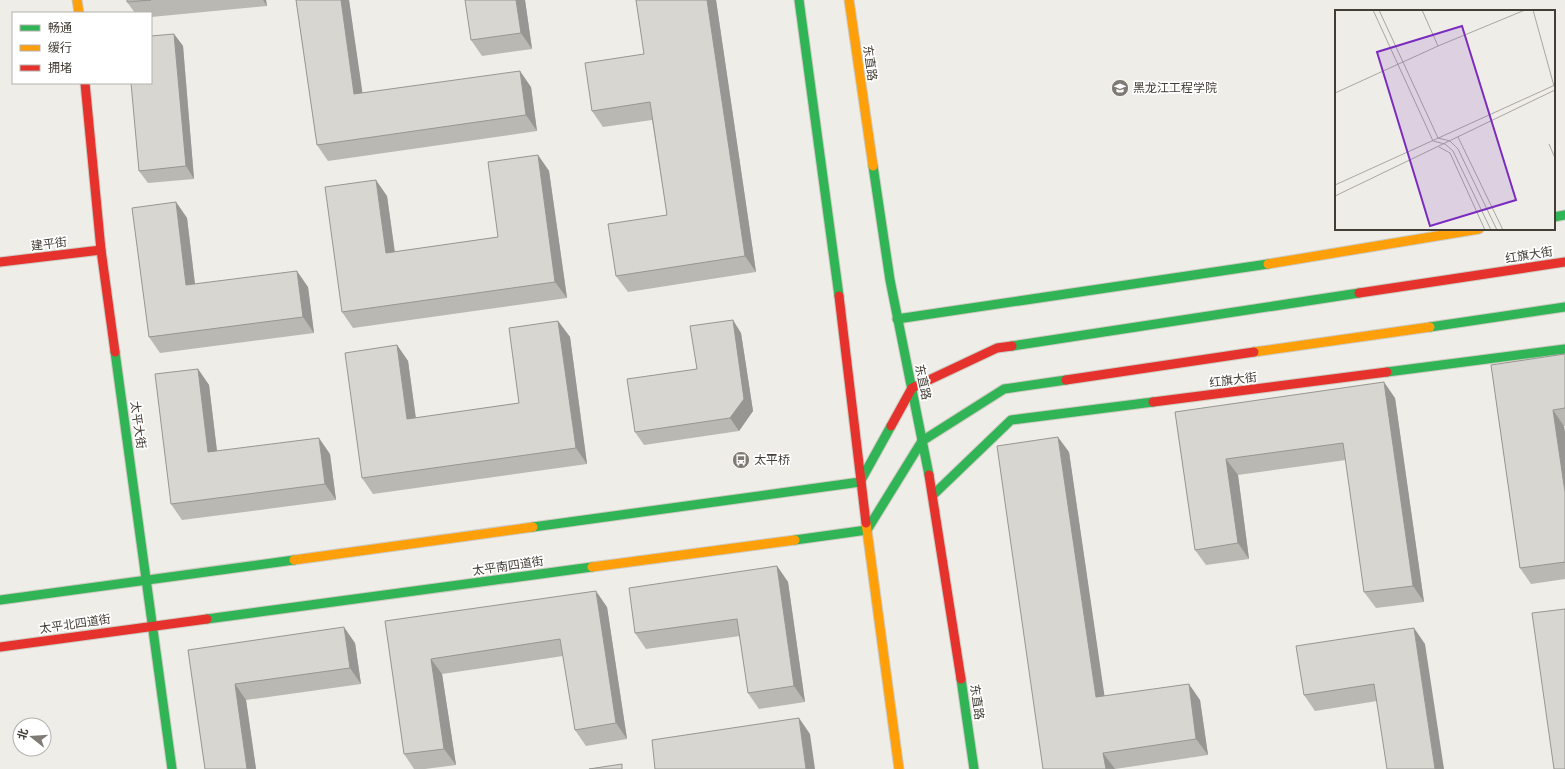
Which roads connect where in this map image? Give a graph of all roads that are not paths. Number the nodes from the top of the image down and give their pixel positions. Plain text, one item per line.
1 (77, 0) edge
2 (799, 0) edge
3 (849, 0) edge
4 (79, 12) edge
5 (85, 84) edge
6 (1565, 215) edge
7 (1555, 217) edge
8 (1473, 230) edge
9 (101, 250) junction
10 (0, 262) edge
11 (1565, 262) edge
12 (1565, 307) edge
13 (897, 319) junction
14 (1565, 349) edge
15 (912, 388) junction
16 (922, 441) junction
17 (860, 482) junction
18 (933, 495) junction
19 (867, 530) junction
20 (147, 579) junction
21 (0, 600) edge
22 (153, 626) junction
23 (0, 647) edge
24 (172, 769) edge
25 (899, 769) edge
26 (974, 769) edge

1 - 4 main road
2 - 17 main road
3 - 13 main road, 东直路
5 - 9 main road, 太平大街
6 - 7 main road
8 - 13 main road
9 - 10 main road, 建平街
9 - 20 main road, 太平大街
11 - 15 main road, 红旗大街
12 - 16 main road, 红旗大街
13 - 15 main road, 东直路
14 - 18 main road, 红旗大街
15 - 16 main road, 东直路
15 - 17 main road
16 - 18 main road, 东直路
16 - 19 main road
17 - 19 main road
17 - 20 main road
18 - 26 main road, 东直路
19 - 22 main road, 太平南四道街
19 - 25 main road
20 - 21 main road
20 - 22 main road, 太平大街
22 - 23 main road, 太平北四道街
22 - 24 main road, 太平大街

